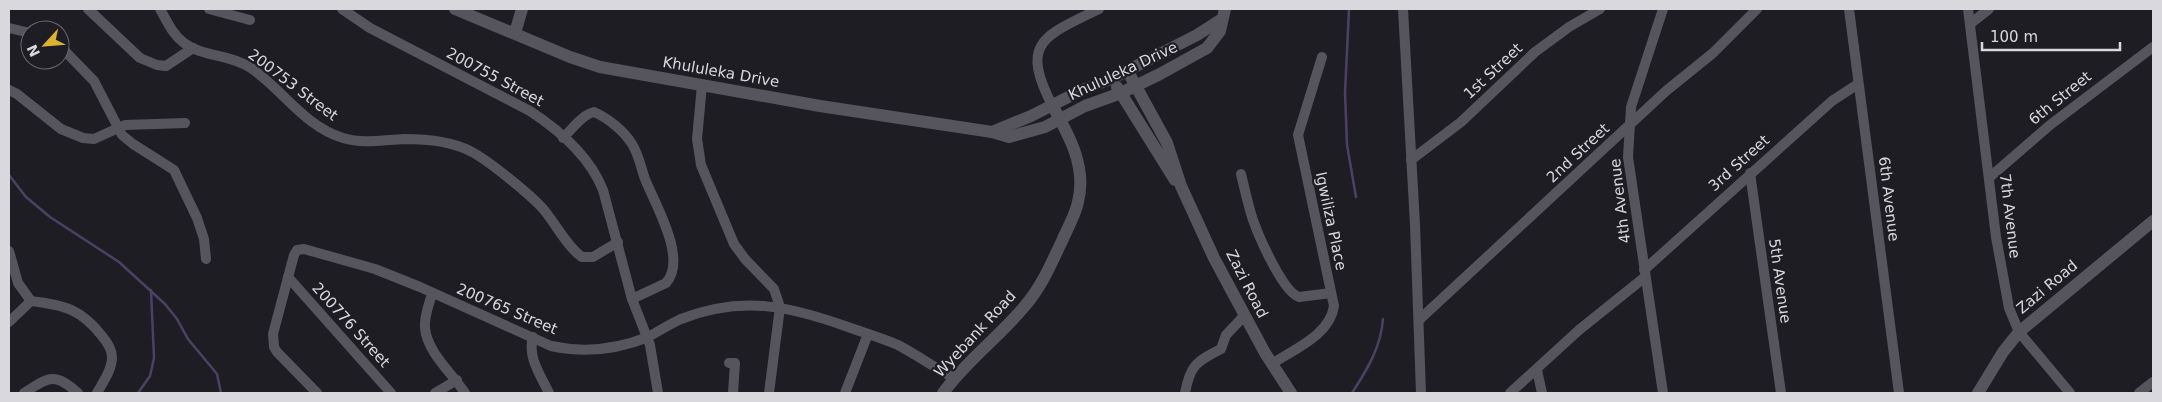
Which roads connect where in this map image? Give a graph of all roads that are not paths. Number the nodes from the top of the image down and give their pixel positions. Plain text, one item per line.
1 (88, 9) edge
2 (209, 9) edge
3 (342, 9) edge
4 (455, 9) edge
5 (522, 9) edge
6 (1099, 9) edge
7 (1403, 9) edge
8 (1600, 9) edge
9 (1663, 9) edge
10 (1756, 9) edge
11 (1849, 9) edge
12 (1968, 9) edge
13 (1989, 9) edge
14 (163, 10) edge
15 (1224, 14) edge
16 (250, 20) dead end
17 (1970, 24) junction
18 (515, 33) junction
19 (2153, 47) edge
20 (193, 48) junction
21 (70, 56) edge
22 (1322, 57) dead end
23 (1127, 70) junction
24 (1111, 79) junction
25 (1858, 84) junction
26 (702, 85) junction
27 (1136, 86) junction
28 (9, 90) edge
29 (1121, 93) junction
30 (1052, 105) junction
31 (1060, 120) junction
32 (185, 123) dead end
33 (1630, 124) junction
34 (117, 128) junction
35 (992, 132) junction
36 (563, 138) junction
37 (1411, 160) junction
38 (1750, 173) junction
39 (1241, 174) dead end
40 (1990, 177) junction
41 (1181, 186) junction
42 (2153, 221) edge
43 (618, 242) junction
44 (9, 251) edge
45 (206, 259) dead end
46 (1644, 274) junction
47 (288, 277) junction
48 (1331, 293) junction
49 (432, 294) junction
50 (632, 299) junction
51 (31, 301) junction
52 (780, 307) junction
53 (1244, 316) junction
54 (1419, 320) junction
55 (9, 322) edge
56 (2019, 332) junction
57 (868, 334) junction
58 (533, 337) junction
59 (647, 337) junction
60 (728, 363) dead end
61 (1272, 364) junction
62 (1537, 370) junction
63 (457, 380) junction
64 (2153, 382) edge
65 (950, 388) edge
66 (24, 393) edge
67 (78, 393) edge
68 (97, 393) edge
69 (317, 393) edge
70 (391, 393) edge
71 (435, 393) edge
72 (465, 393) edge
73 (549, 393) edge
74 (658, 393) edge
75 (733, 393) edge
76 (769, 393) edge
77 (845, 393) edge
78 (1185, 393) edge
79 (1292, 393) edge
80 (1421, 393) edge
81 (1510, 393) edge
82 (1542, 393) edge
83 (1663, 393) edge
84 (1781, 393) edge
85 (1899, 393) edge
86 (1978, 393) edge
87 (2070, 393) edge
88 (2139, 393) edge

1 - 20 street
2 - 16 street
3 - 36 street, 200755 Street
4 - 18 street, Khululeka Drive
5 - 18 street
6 - 30 street
7 - 37 street
8 - 37 street, 1st Street
9 - 33 street, 4th Avenue
10 - 33 street, 2nd Street
11 - 25 street, 6th Avenue
12 - 17 street
13 - 17 street
14 - 20 street, 200753 Street
15 - 23 street, Khululeka Drive
15 - 27 street, Khululeka Drive
17 - 40 street, 7th Avenue
18 - 26 street, Khululeka Drive
19 - 40 street, 6th Street
20 - 43 street, 200753 Street
21 - 34 street
22 - 48 street, Igwiliza Place
23 - 24 street, Khululeka Drive
23 - 27 street, Zazi Road
24 - 29 street, Zazi Road
24 - 30 street, Khululeka Drive
25 - 38 street, 3rd Street
25 - 85 street, 6th Avenue
26 - 35 street, Khululeka Drive
26 - 52 street
27 - 29 street, Khululeka Drive
27 - 41 street, Zazi Road
28 - 34 street
29 - 31 street, Khululeka Drive
29 - 41 street, Zazi Road
30 - 31 street, Wyebank Road
30 - 35 street, Khululeka Drive
31 - 35 street, Khululeka Drive
31 - 65 street, Wyebank Road
32 - 34 street
33 - 46 street, 4th Avenue
33 - 54 street, 2nd Street
34 - 45 street
36 - 43 street, 200755 Street
36 - 50 street
37 - 54 street
38 - 46 street, 3rd Street
38 - 84 street, 5th Avenue
39 - 48 street
40 - 56 street, 7th Avenue
41 - 53 street, Zazi Road
42 - 56 street, Zazi Road
43 - 50 street, 200755 Street
44 - 51 street
46 - 62 street, 3rd Street
46 - 83 street, 4th Avenue
47 - 49 street, 200765 Street
47 - 69 street
47 - 70 street, 200776 Street
48 - 61 street, Igwiliza Place
49 - 58 street, 200765 Street
49 - 63 street
50 - 59 street, 200755 Street
51 - 55 street
51 - 68 street
52 - 57 street, 200765 Street
52 - 59 street, 200765 Street
52 - 76 street
53 - 61 street, Zazi Road
53 - 78 street
54 - 80 street
56 - 86 street, Zazi Road
56 - 87 street, 7th Avenue
57 - 65 street, 200765 Street
57 - 77 street
58 - 59 street, 200765 Street
58 - 73 street
59 - 74 street, 200755 Street
60 - 75 street
61 - 79 street, Zazi Road
62 - 81 street, 3rd Street
62 - 82 street
63 - 71 street
63 - 72 street
64 - 88 street
66 - 67 street

